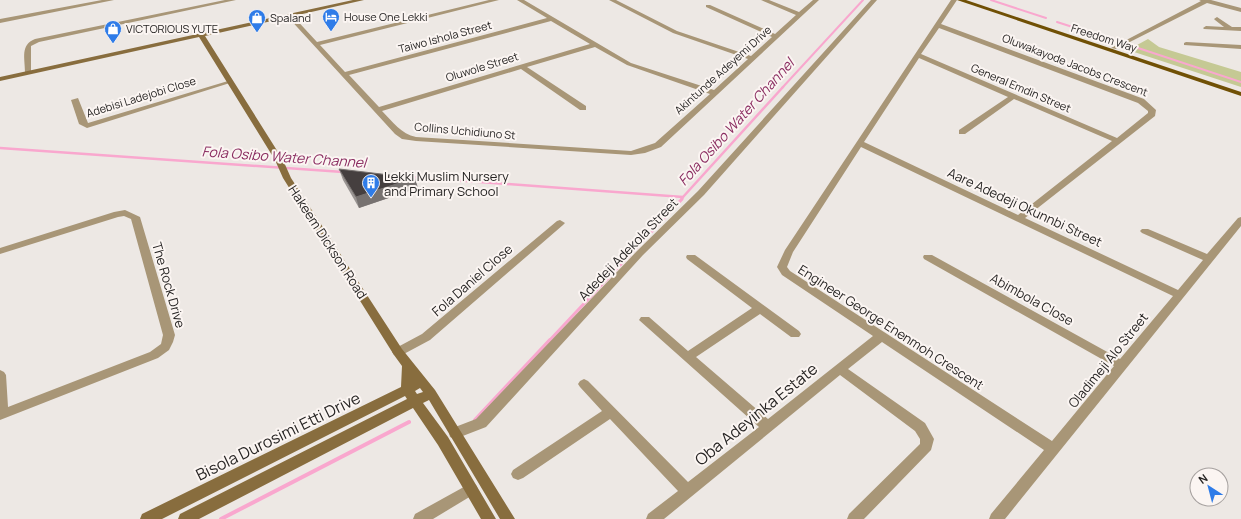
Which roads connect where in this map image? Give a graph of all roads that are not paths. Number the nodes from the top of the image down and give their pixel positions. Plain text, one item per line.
1 (111, 0) edge
2 (233, 0) edge
3 (361, 0) edge
4 (496, 0) edge
5 (520, 0) edge
6 (616, 0) edge
7 (764, 0) edge
8 (816, 0) edge
9 (874, 0) edge
10 (954, 0) edge
11 (960, 0) edge
12 (971, 0) edge
13 (1205, 0) edge
14 (1225, 0) edge
15 (1241, 4) edge
16 (708, 6) dead end
17 (1241, 10) edge
18 (800, 15) junction
19 (290, 16) junction
20 (552, 19) junction
21 (1217, 19) dead end
22 (0, 21) edge
23 (937, 25) junction
24 (1206, 28) dead end
25 (1231, 29) junction
26 (1241, 29) edge
27 (201, 36) junction
28 (1241, 36) edge
29 (776, 37) junction
30 (316, 44) junction
31 (1186, 44) dead end
32 (594, 45) junction
33 (1241, 47) edge
34 (1114, 48) junction
35 (917, 56) junction
36 (753, 59) junction
37 (521, 66) junction
38 (28, 72) junction
39 (344, 74) junction
40 (0, 79) edge
41 (230, 82) junction
42 (1241, 90) edge
43 (715, 94) junction
44 (1241, 94) edge
45 (1014, 96) junction
46 (75, 100) dead end
47 (583, 108) dead end
48 (378, 110) junction
49 (962, 132) dead end
50 (1116, 140) junction
51 (859, 143) junction
52 (642, 151) joint
53 (1018, 219) junction
54 (1241, 221) edge
55 (560, 224) dead end
56 (1145, 231) dead end
57 (0, 251) edge
58 (691, 257) dead end
59 (928, 257) dead end
60 (1209, 259) junction
61 (1180, 295) junction
62 (760, 308) junction
63 (645, 320) dead end
64 (795, 334) dead end
65 (881, 336) junction
66 (398, 352) junction
67 (688, 357) junction
68 (1122, 365) junction
69 (408, 366) junction
70 (840, 369) junction
71 (0, 375) edge
72 (422, 382) junction
73 (584, 384) dead end
74 (407, 389) junction
75 (431, 393) junction
76 (414, 401) junction
77 (611, 412) junction
78 (1, 415) edge
79 (767, 426) junction
80 (455, 433) junction
81 (1053, 449) junction
82 (518, 474) dead end
83 (471, 489) junction
84 (687, 491) junction
85 (147, 519) edge
86 (185, 519) edge
87 (420, 519) edge
88 (489, 519) edge
89 (508, 519) edge
90 (653, 519) edge
91 (854, 519) edge
92 (996, 519) edge

1 - 22 street
2 - 38 street
3 - 19 street
4 - 30 street
5 - 20 street
6 - 36 street
7 - 18 street
8 - 18 street, Akintunde Adeyemi Drive
9 - 80 street, Adedeji Adekola Street
10 - 23 street, Engineer George Enenmoh Crescent
11 - 44 main road, Freedom Way
12 - 34 main road, Freedom Way
13 - 17 street
13 - 34 street
14 - 15 street
16 - 29 street
18 - 29 street, Akintunde Adeyemi Drive
19 - 27 street
19 - 30 street, Collins Uchidiuno St
20 - 32 street
20 - 39 street, Taiwo Ishola Street
21 - 25 street
23 - 35 street, Engineer George Enenmoh Crescent
23 - 50 street, Oluwakayode Jacobs Crescent
24 - 25 street
25 - 26 street
25 - 28 street
27 - 38 street
27 - 41 street, Hakeem Dickson Road
29 - 36 street, Akintunde Adeyemi Drive
30 - 39 street, Collins Uchidiuno St
31 - 33 street
32 - 37 street, Oluwole Street
32 - 43 street
34 - 42 main road, Freedom Way
35 - 45 street, General Emdin Street
35 - 51 street, Engineer George Enenmoh Crescent
36 - 43 street, Akintunde Adeyemi Drive
37 - 47 street
37 - 48 street, Oluwole Street
38 - 40 street
39 - 48 street, Collins Uchidiuno St
41 - 46 street, Adebisi Ladejobi Close
41 - 66 street, Hakeem Dickson Road
43 - 52 street, Akintunde Adeyemi Drive
45 - 49 street
45 - 50 street, General Emdin Street
48 - 52 street, Collins Uchidiuno St
50 - 53 street, Oluwakayode Jacobs Crescent
51 - 53 street, Aare Adedeji Okunnbi Street
51 - 65 street, Engineer George Enenmoh Crescent
53 - 61 street, Aare Adedeji Okunnbi Street
54 - 60 street, Oladimeji Alo Street
55 - 66 street, Fola Daniel Close
56 - 60 street
57 - 78 street, The Rock Drive
58 - 62 street
59 - 68 street, Abimbola Close
60 - 61 street, Oladimeji Alo Street
61 - 68 street, Oladimeji Alo Street
62 - 64 street
62 - 67 street
63 - 67 street
65 - 70 street, Oba Adeyinka Estate
65 - 81 street, Engineer George Enenmoh Crescent
66 - 69 street, Hakeem Dickson Road
67 - 79 street
68 - 81 street, Oladimeji Alo Street
69 - 72 street, Hakeem Dickson Road
69 - 74 street
70 - 79 street, Oba Adeyinka Estate
70 - 91 street
71 - 78 street
72 - 74 street, Bisola Durosimi Etti Drive
72 - 75 street, Hakeem Dickson Road
73 - 77 street
74 - 76 street
74 - 85 street, Bisola Durosimi Etti Drive
75 - 76 street
75 - 80 street, Hakeem Dickson Road
76 - 83 street
76 - 86 street
77 - 82 street
77 - 84 street
79 - 84 street, Oba Adeyinka Estate
80 - 89 street, Hakeem Dickson Road
81 - 92 street, Oladimeji Alo Street
83 - 87 street
83 - 88 street
84 - 90 street, Oba Adeyinka Estate

